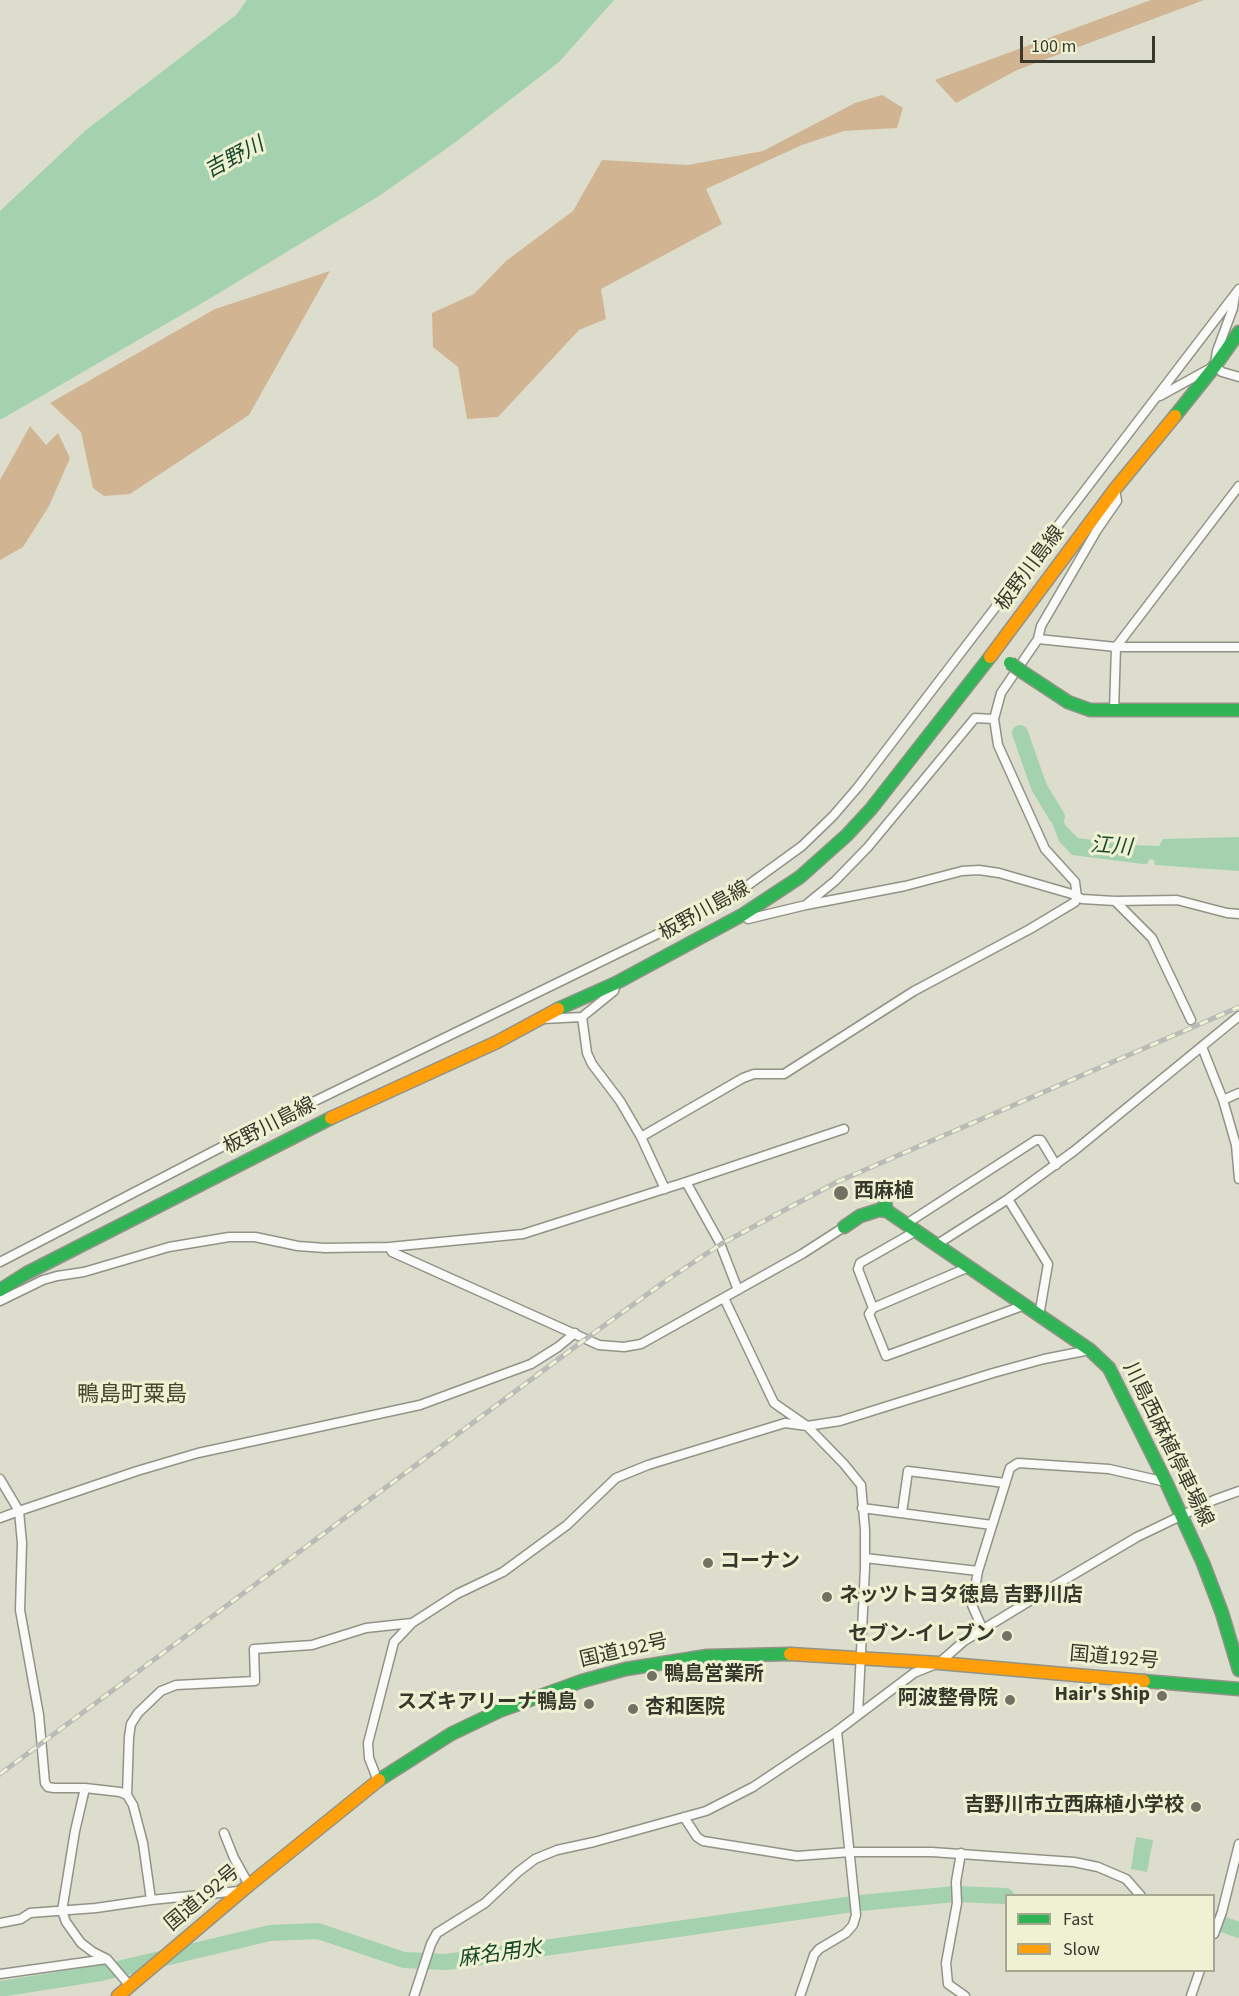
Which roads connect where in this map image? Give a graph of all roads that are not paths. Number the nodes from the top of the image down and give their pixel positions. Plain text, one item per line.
1 (1237, 291) edge
2 (1239, 332) edge
3 (1215, 366) junction
4 (1239, 377) edge
5 (1157, 398) junction
6 (1239, 486) edge
7 (1115, 489) junction
8 (1038, 639) junction
9 (1116, 647) junction
10 (1239, 647) edge
11 (994, 651) junction
12 (1239, 710) edge
13 (1114, 711) junction
14 (994, 719) junction
15 (1077, 897) junction
16 (1115, 901) junction
17 (806, 905) junction
18 (744, 914) junction
19 (1239, 914) edge
20 (616, 983) junction
21 (1239, 1016) edge
22 (582, 1017) junction
23 (539, 1018) junction
24 (1191, 1020) dead end
25 (1202, 1047) junction
26 (1239, 1093) edge
27 (1223, 1100) junction
28 (844, 1129) dead end
29 (641, 1137) junction
30 (1056, 1165) junction
31 (1239, 1179) edge
32 (686, 1182) junction
33 (881, 1186) dead end
34 (665, 1189) junction
35 (1008, 1199) junction
36 (887, 1211) junction
37 (844, 1227) joint
38 (911, 1228) junction
39 (936, 1245) junction
40 (389, 1247) junction
41 (0, 1262) edge
42 (969, 1267) junction
43 (0, 1290) edge
44 (738, 1290) junction
45 (724, 1298) junction
46 (0, 1301) edge
47 (1025, 1305) junction
48 (873, 1308) junction
49 (1039, 1316) junction
50 (576, 1333) junction
51 (1089, 1350) junction
52 (807, 1426) junction
53 (0, 1479) edge
54 (1166, 1482) junction
55 (1005, 1483) junction
56 (1239, 1491) edge
57 (862, 1508) junction
58 (19, 1510) junction
59 (902, 1513) junction
60 (1182, 1515) junction
61 (0, 1518) edge
62 (992, 1525) junction
63 (865, 1558) junction
64 (978, 1571) junction
65 (412, 1623) junction
66 (983, 1630) junction
67 (860, 1658) junction
68 (939, 1664) junction
69 (1239, 1670) edge
70 (1239, 1689) edge
71 (858, 1714) junction
72 (837, 1731) junction
73 (378, 1781) junction
74 (85, 1788) junction
75 (127, 1795) junction
76 (684, 1817) junction
77 (224, 1833) dead end
78 (1239, 1844) edge
79 (850, 1852) junction
80 (961, 1853) junction
81 (245, 1888) junction
82 (1139, 1894) edge
83 (151, 1900) junction
84 (62, 1911) junction
85 (1219, 1912) edge
86 (0, 1923) edge
87 (1215, 1931) edge
88 (109, 1961) junction
89 (1200, 1972) edge
90 (0, 1974) edge
91 (126, 1981) junction
92 (118, 1996) edge
93 (414, 1996) edge
94 (800, 1996) edge
95 (965, 1996) edge
96 (1191, 1996) edge

1 - 3 street
1 - 5 street
2 - 3 main road, 板野川島線
3 - 4 street
3 - 5 street
3 - 7 main road, 板野川島線
5 - 41 street
6 - 9 street
7 - 8 street
7 - 11 main road, 板野川島線
8 - 9 street
8 - 14 street
9 - 10 street
9 - 13 street
11 - 13 main road, bridge
11 - 18 main road, 板野川島線
12 - 13 main road
14 - 15 street
14 - 17 street
15 - 16 street
15 - 17 street
15 - 29 street
16 - 19 street
16 - 24 street
17 - 18 street
18 - 20 main road, 板野川島線
20 - 22 street
20 - 23 main road, 板野川島線
21 - 25 street
22 - 23 street
22 - 29 street
23 - 43 main road, 板野川島線
25 - 27 street
25 - 30 street
26 - 27 street
27 - 31 street
28 - 32 street
29 - 34 street
30 - 35 street
30 - 38 street
32 - 34 street
32 - 44 street
33 - 36 main road
34 - 40 street
35 - 39 street
35 - 49 street
36 - 37 main road
36 - 38 main road, 川島西麻植停車場線
37 - 44 street
38 - 39 main road, 川島西麻植停車場線
38 - 48 street
39 - 42 main road, 川島西麻植停車場線
40 - 46 street
40 - 50 street
42 - 47 main road, 川島西麻植停車場線
42 - 48 street
44 - 45 street
45 - 50 street
45 - 52 street
47 - 48 street
47 - 49 main road, 川島西麻植停車場線
49 - 51 main road, 川島西麻植停車場線
50 - 58 street
51 - 52 street
51 - 54 main road, 川島西麻植停車場線
52 - 57 street
52 - 65 street
53 - 58 street
54 - 55 street
54 - 60 main road, 川島西麻植停車場線
55 - 59 street
55 - 62 street
56 - 60 street
57 - 59 street
57 - 63 street
58 - 61 street
58 - 74 street
59 - 62 street
60 - 66 street
60 - 69 main road, 川島西麻植停車場線
62 - 64 street
63 - 64 street
63 - 67 street
64 - 66 street
65 - 73 street
65 - 75 street
66 - 68 street
67 - 68 main road, 国道192号
67 - 71 street
67 - 73 main road, 国道192号
68 - 70 main road, 国道192号
68 - 71 street
71 - 72 street
72 - 76 street
72 - 79 street
73 - 81 main road, 国道192号
74 - 75 street
74 - 84 street
75 - 83 street
76 - 79 street
76 - 93 street
77 - 81 street
78 - 85 street
79 - 80 street
79 - 94 street
80 - 82 street
80 - 95 street
81 - 83 street
81 - 91 main road, 国道192号
83 - 84 street
84 - 86 street
84 - 88 street
85 - 87 street
88 - 90 street
88 - 91 street
89 - 96 street
91 - 92 main road, 国道192号

